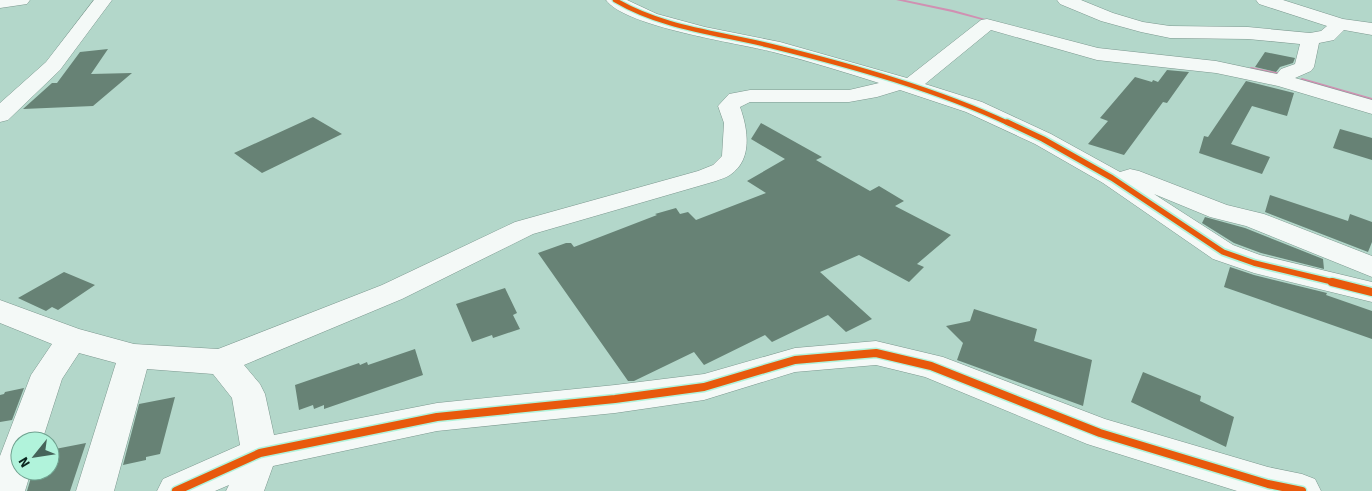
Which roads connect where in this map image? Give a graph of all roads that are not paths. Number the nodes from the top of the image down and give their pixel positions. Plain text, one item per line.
1 (21, 0) edge
2 (103, 0) edge
3 (616, 0) edge
4 (1066, 0) edge
5 (1265, 0) edge
6 (0, 3) edge
7 (1340, 24) junction
8 (1372, 30) edge
9 (1310, 39) junction
10 (1285, 78) junction
11 (905, 85) junction
12 (1372, 107) edge
13 (0, 115) edge
14 (1043, 139) junction
15 (1372, 267) edge
16 (1372, 292) edge
17 (1, 314) edge
18 (72, 339) junction
19 (134, 356) junction
20 (222, 362) junction
21 (27, 431) edge
22 (260, 453) junction
23 (96, 491) edge
24 (176, 491) edge
25 (245, 491) edge
26 (1302, 491) edge

1 - 6 street
2 - 13 street
3 - 11 street
4 - 9 street
5 - 7 street
7 - 8 street
7 - 9 street
9 - 10 street
10 - 11 street
10 - 12 street
11 - 14 street
11 - 20 street
14 - 15 street
14 - 16 street
17 - 18 street
18 - 19 street
18 - 21 street
19 - 20 street
19 - 23 street
20 - 22 street
22 - 24 street
22 - 25 street
22 - 26 street

